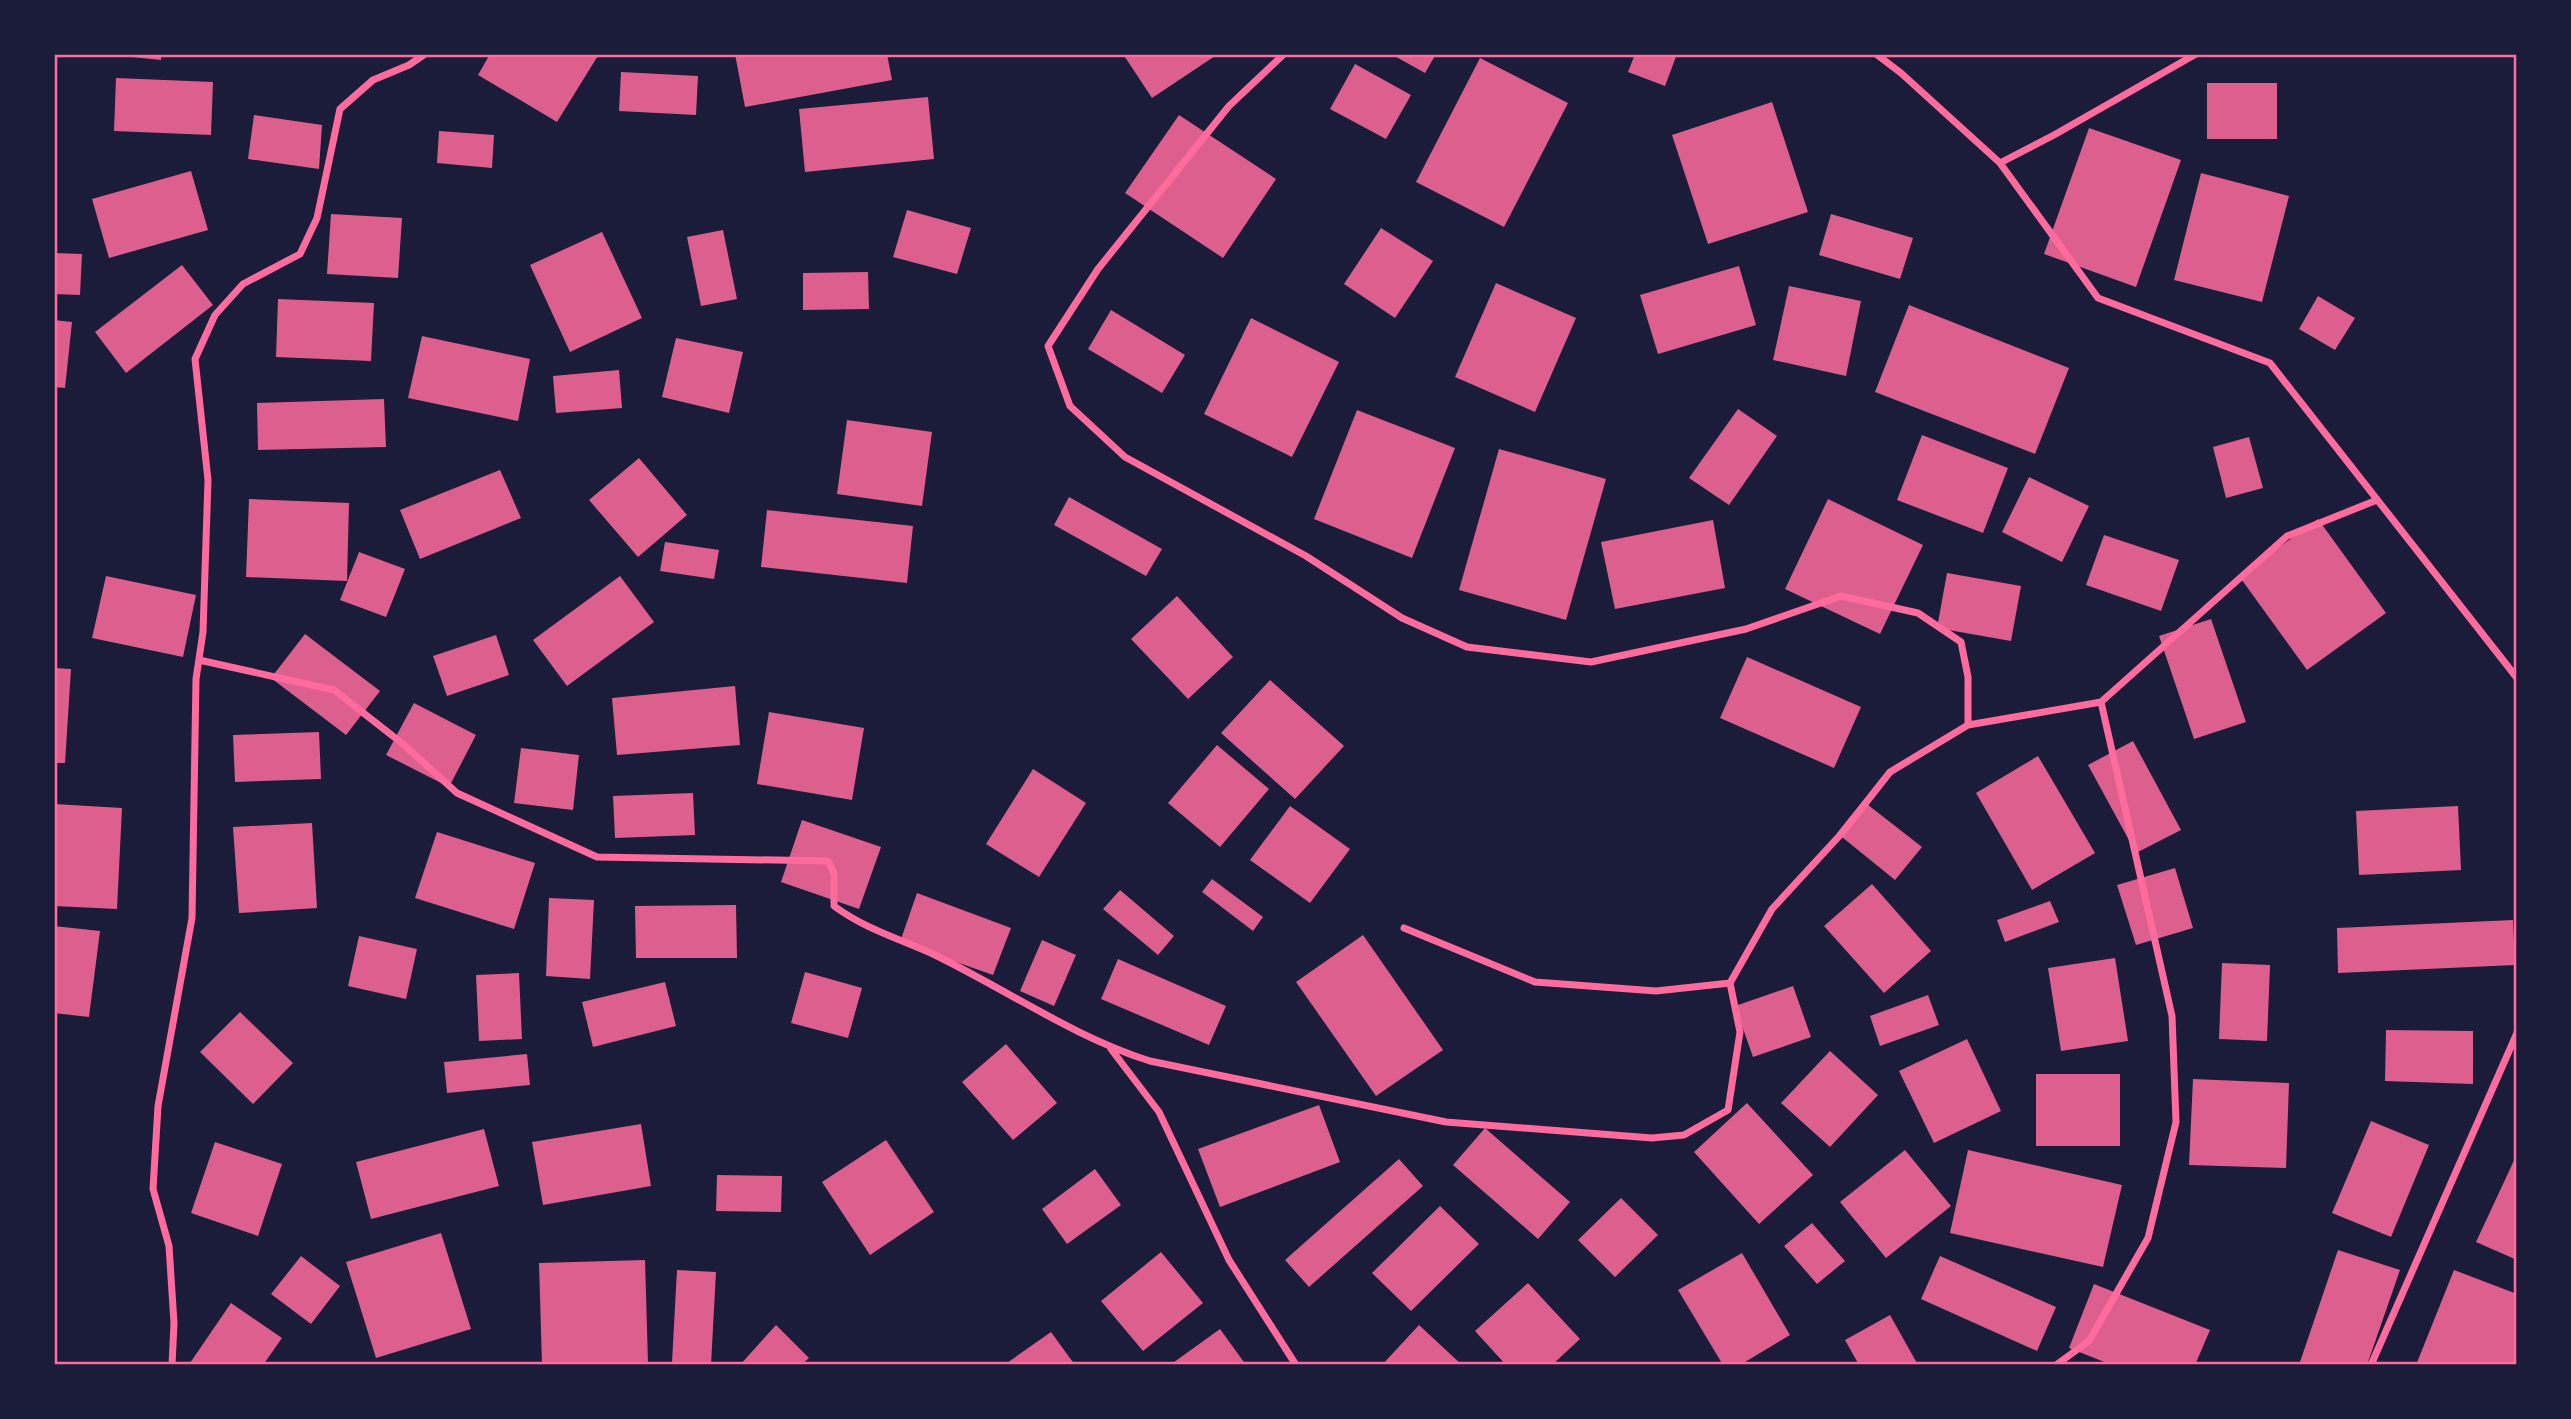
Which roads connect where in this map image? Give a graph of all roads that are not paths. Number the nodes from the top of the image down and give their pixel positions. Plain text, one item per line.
1 (425, 54) edge
2 (1284, 54) edge
3 (1876, 54) edge
4 (2196, 54) edge
5 (2000, 163) junction
6 (2377, 500) junction
7 (199, 660) junction
8 (2517, 678) edge
9 (2101, 702) junction
10 (1968, 725) junction
11 (1404, 928) dead end
12 (1730, 983) junction
13 (2517, 1034) edge
14 (1111, 1049) junction
15 (172, 1365) edge
16 (1296, 1365) edge
17 (2056, 1365) edge
18 (2371, 1365) edge

1 - 7 street
2 - 10 street
3 - 5 street
4 - 5 street
5 - 6 street
6 - 8 street
6 - 9 street
7 - 14 street
7 - 15 street
9 - 10 street
9 - 17 street
10 - 12 street
11 - 12 street
12 - 14 street
13 - 18 street
14 - 16 street

